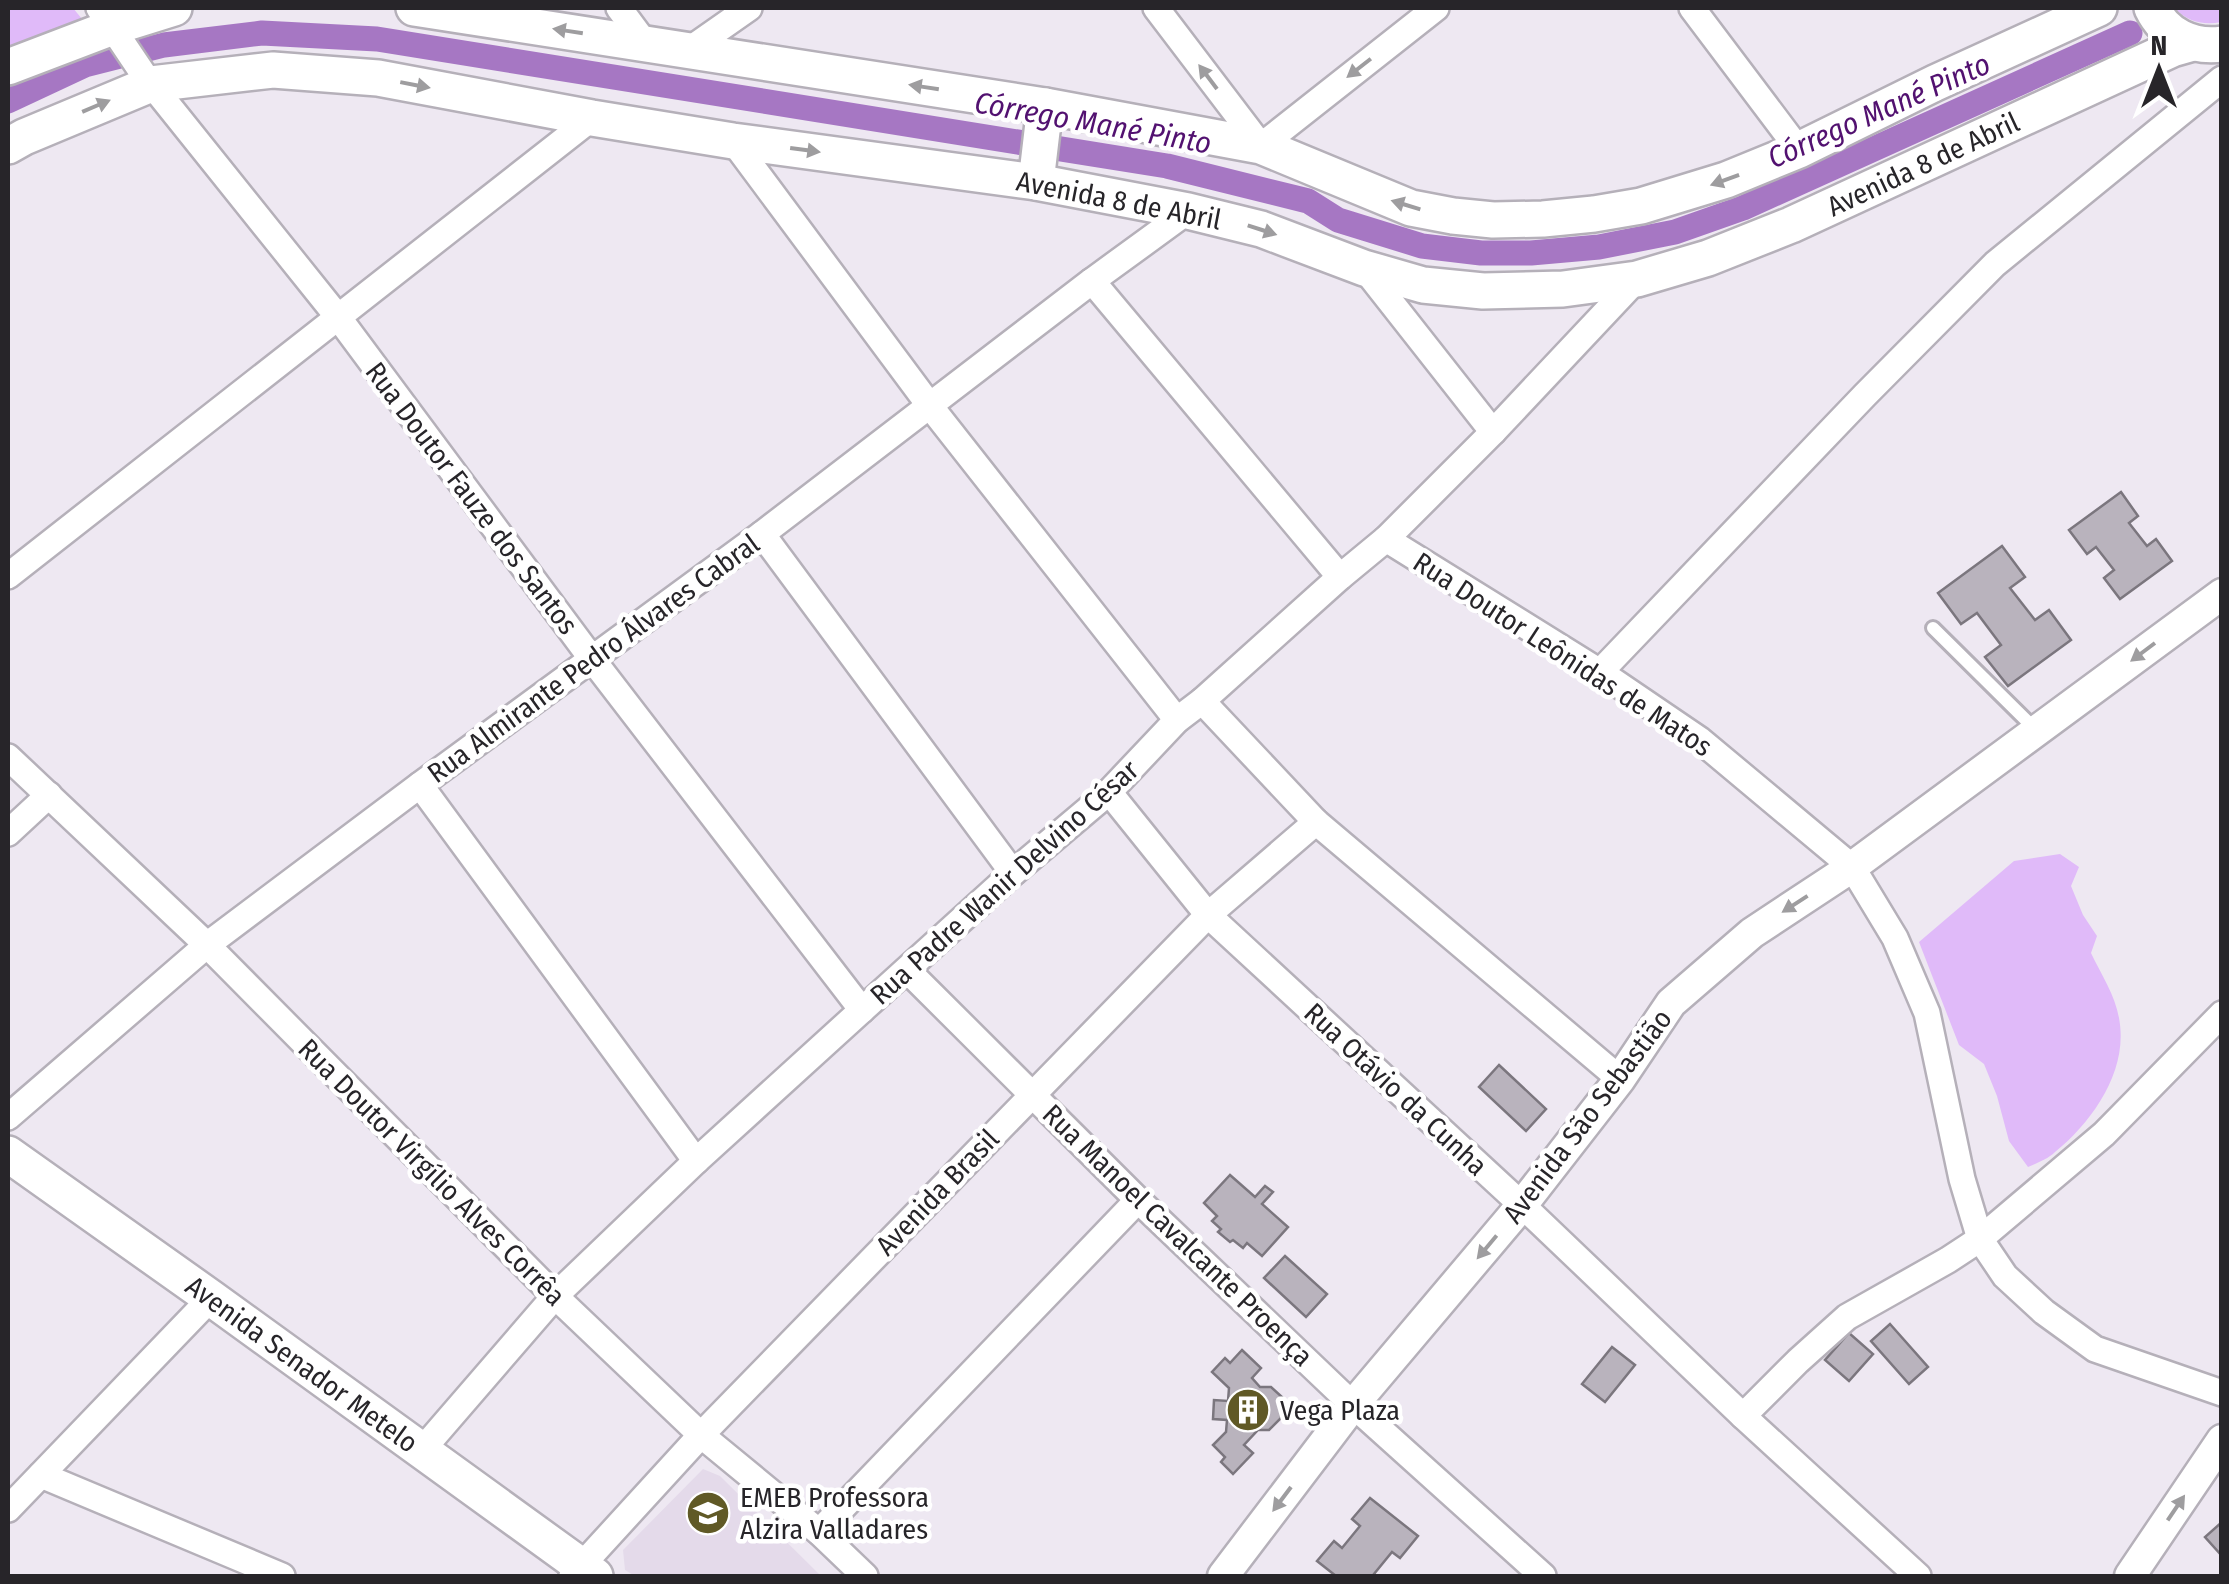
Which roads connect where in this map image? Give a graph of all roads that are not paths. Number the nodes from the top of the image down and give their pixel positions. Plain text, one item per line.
1 (174, 8) edge
2 (414, 8) edge
3 (619, 8) edge
4 (749, 8) edge
5 (1156, 8) edge
6 (1436, 8) edge
7 (1692, 8) edge
8 (2100, 8) edge
9 (2152, 8) edge
10 (111, 24) edge
11 (645, 43) junction
12 (2204, 44) edge
13 (689, 50) junction
14 (8, 67) edge
15 (2222, 77) edge
16 (148, 79) junction
17 (592, 118) junction
18 (733, 140) junction
19 (1041, 143) junction
20 (8, 146) edge
21 (1261, 146) junction
22 (1799, 150) junction
23 (1188, 211) junction
24 (1364, 268) junction
25 (1637, 279) junction
26 (1092, 281) junction
27 (338, 316) junction
28 (930, 406) junction
29 (1493, 432) junction
30 (762, 534) junction
31 (1386, 540) junction
32 (8, 576) edge
33 (1340, 577) junction
34 (2222, 594) edge
35 (1933, 628) dead end
36 (592, 659) junction
37 (1600, 672) junction
38 (1202, 701) junction
39 (1176, 720) junction
40 (2037, 731) junction
41 (8, 756) edge
42 (420, 785) junction
43 (1110, 792) junction
44 (49, 795) junction
45 (1316, 822) junction
46 (8, 834) edge
47 (1852, 867) junction
48 (1013, 873) junction
49 (1208, 915) junction
50 (207, 945) junction
51 (907, 970) junction
52 (862, 1010) junction
53 (2222, 1014) edge
54 (1620, 1079) junction
55 (1033, 1093) junction
56 (8, 1116) edge
57 (8, 1154) edge
58 (696, 1160) junction
59 (1138, 1200) junction
60 (1522, 1205) junction
61 (1980, 1239) junction
62 (555, 1296) junction
63 (211, 1298) junction
64 (2222, 1393) edge
65 (1353, 1405) junction
66 (1744, 1416) junction
67 (702, 1435) junction
68 (2222, 1440) edge
69 (422, 1450) junction
70 (40, 1474) junction
71 (8, 1509) edge
72 (819, 1532) junction
73 (583, 1573) edge
74 (282, 1576) edge
75 (866, 1576) edge
76 (1222, 1576) edge
77 (1543, 1576) edge
78 (1918, 1576) edge
79 (2130, 1576) edge

1 - 10 main road
11 -> 2 main road, Avenida 8 de Abril
3 - 11 street
4 - 13 street
21 -> 5 street
6 -> 21 street
7 - 22 street
8 - 22 main road, Avenida 8 de Abril
9 - 12 main road
10 - 14 main road
10 - 16 street, Rua Doutor Fauze dos Santos
11 - 13 main road, Avenida 8 de Abril
12 - 15 street
12 - 25 main road, Avenida 8 de Abril
19 -> 13 main road, Avenida 8 de Abril
15 - 37 street
16 -> 17 main road, Avenida 8 de Abril
20 -> 16 main road, Avenida 8 de Abril
16 - 27 street, Rua Doutor Fauze dos Santos
17 - 18 main road, Avenida 8 de Abril
17 - 27 street
18 -> 19 main road, Avenida 8 de Abril
18 - 28 street
19 - 21 main road, Avenida 8 de Abril
19 - 23 main road, Avenida 8 de Abril
22 -> 21 main road, Avenida 8 de Abril
23 -> 24 main road, Avenida 8 de Abril
23 - 26 street, Rua Almirante Pedro Álvares Cabral
24 - 25 main road, Avenida 8 de Abril
24 - 29 street
25 - 29 street, Rua Padre Wanir Delvino César
26 - 28 street, Rua Almirante Pedro Álvares Cabral
26 - 33 street
27 - 32 street
27 - 36 street, Rua Doutor Fauze dos Santos
28 - 30 street, Rua Almirante Pedro Álvares Cabral
28 - 39 street
29 - 31 street, Rua Padre Wanir Delvino César
30 - 36 street, Rua Almirante Pedro Álvares Cabral
30 - 48 street
31 - 33 street, Rua Padre Wanir Delvino César
31 - 37 street, Rua Doutor Leônidas de Matos
33 - 38 street, Rua Padre Wanir Delvino César
34 -> 40 street, Avenida São Sebastião
35 - 40 lane
36 - 42 street, Rua Almirante Pedro Álvares Cabral
36 - 52 street, Rua Doutor Fauze dos Santos
37 - 47 street, Rua Doutor Leônidas de Matos
38 - 39 street, Rua Padre Wanir Delvino César
38 - 45 street
39 - 43 street, Rua Padre Wanir Delvino César
40 - 47 street, Avenida São Sebastião
41 - 44 street, Rua Doutor Virgílio Alves Corrêa
42 - 50 street, Rua Almirante Pedro Álvares Cabral
42 - 58 street
43 - 48 street, Rua Padre Wanir Delvino César
43 - 49 street, Rua Otávio da Cunha
44 - 46 street
44 - 50 street, Rua Doutor Virgílio Alves Corrêa
45 - 49 street, Avenida Brasil
45 - 54 street
47 -> 54 street, Avenida São Sebastião
47 - 61 street, Rua Doutor Leônidas de Matos
48 - 51 street, Rua Padre Wanir Delvino César
49 - 55 street, Avenida Brasil
49 - 60 street, Rua Otávio da Cunha
50 - 56 street, Rua Almirante Pedro Álvares Cabral
50 - 62 street, Rua Doutor Virgílio Alves Corrêa
51 - 52 street, Rua Padre Wanir Delvino César
51 - 55 street, Rua Manoel Cavalcante Proença
52 - 58 street, Rua Padre Wanir Delvino César
53 - 61 street
54 - 60 street, Avenida São Sebastião
55 - 59 street, Rua Manoel Cavalcante Proença
55 - 67 street, Avenida Brasil
57 - 63 main road, Avenida Senador Metelo
58 - 62 street, Rua Padre Wanir Delvino César
59 - 65 street, Rua Manoel Cavalcante Proença
59 - 72 street
60 -> 65 street, Avenida São Sebastião
60 - 66 street, Rua Otávio da Cunha
61 - 64 street, Rua Doutor Leônidas de Matos
61 - 66 street
62 - 67 street, Rua Doutor Virgílio Alves Corrêa
62 - 69 street, Rua Padre Wanir Delvino César
63 - 69 main road, Avenida Senador Metelo
63 - 70 street
65 -> 76 street, Avenida São Sebastião
65 - 77 street, Rua Manoel Cavalcante Proença
66 - 78 street, Rua Otávio da Cunha
67 - 72 street, Rua Doutor Virgílio Alves Corrêa
67 - 73 street, Avenida Brasil
79 -> 68 street
69 - 73 main road, Avenida Senador Metelo
70 - 71 street
70 - 74 street
72 - 75 street, Rua Doutor Virgílio Alves Corrêa

